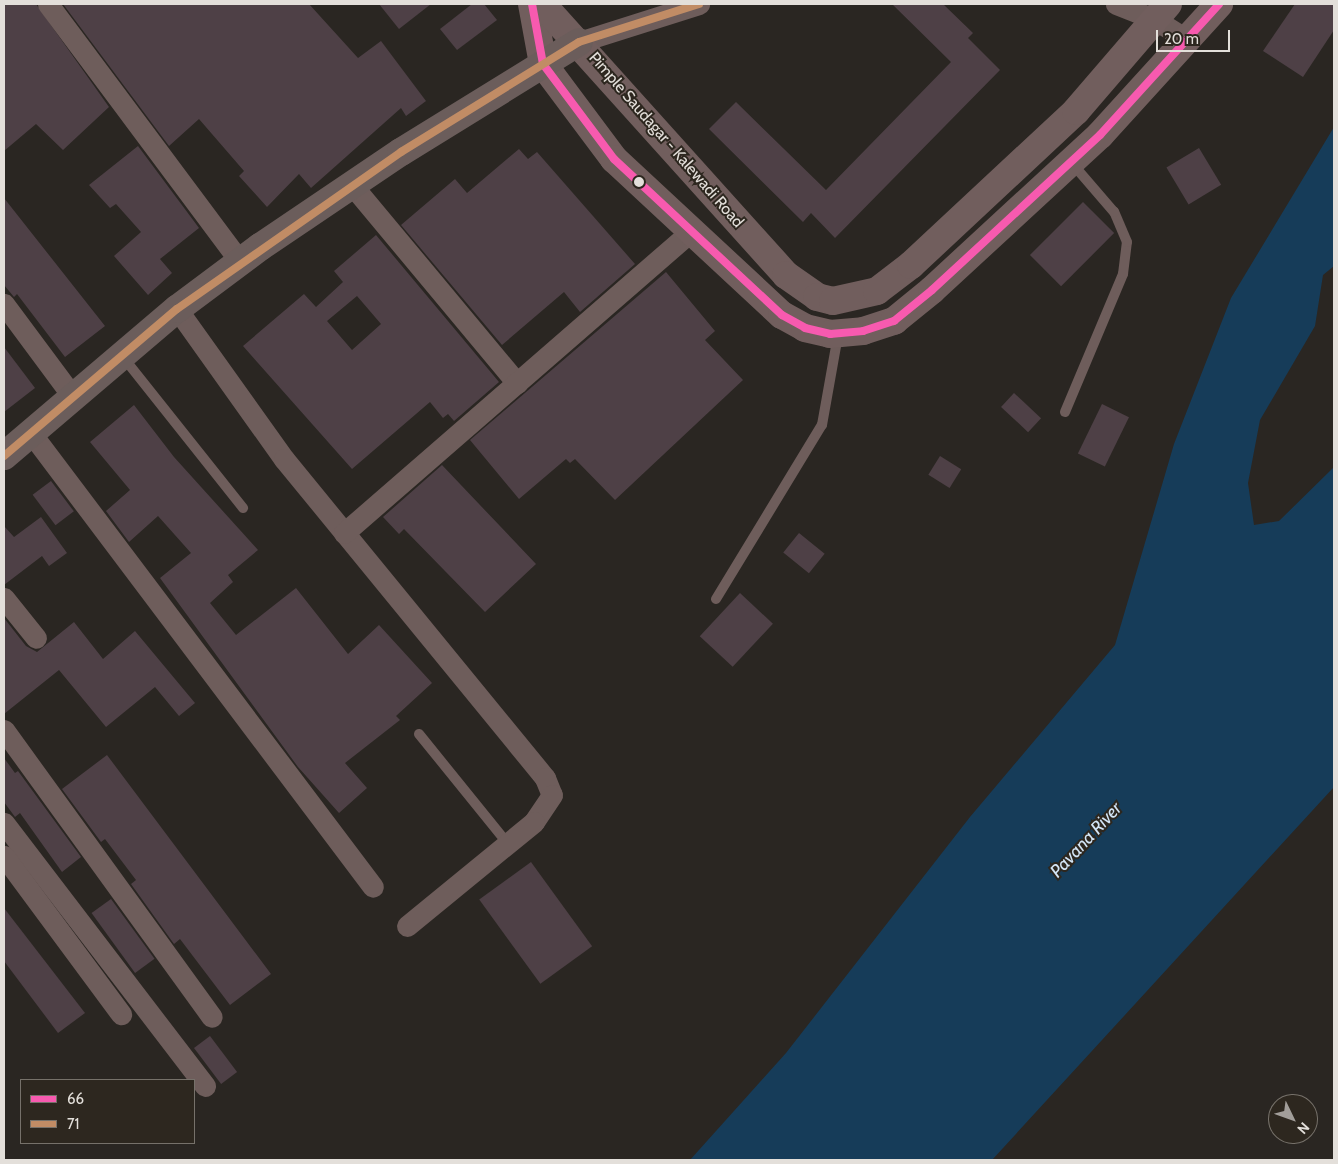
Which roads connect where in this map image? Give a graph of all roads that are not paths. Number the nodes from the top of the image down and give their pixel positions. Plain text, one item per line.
1 (48, 4) edge
2 (532, 4) edge
3 (542, 4) edge
4 (699, 4) edge
5 (1116, 4) edge
6 (1219, 4) edge
7 (1161, 11) edge
8 (1187, 40) junction
9 (580, 42) junction
10 (543, 64) junction
11 (1071, 162) junction
12 (352, 185) junction
13 (692, 231) junction
14 (240, 262) junction
15 (4, 304) edge
16 (177, 309) junction
17 (838, 334) junction
18 (122, 356) junction
19 (517, 383) junction
20 (73, 397) junction
21 (1065, 412) dead end
22 (31, 432) junction
23 (4, 456) edge
24 (243, 508) dead end
25 (344, 533) junction
26 (4, 598) edge
27 (716, 599) dead end
28 (36, 638) dead end
29 (4, 730) edge
30 (419, 734) dead end
31 (4, 823) edge
32 (508, 844) junction
33 (4, 856) edge
34 (372, 887) dead end
35 (407, 926) dead end
36 (121, 1014) dead end
37 (212, 1017) dead end
38 (204, 1086) dead end

1 - 14 street
2 - 10 main road
3 - 9 main road
4 - 9 street
5 - 7 street
6 - 8 main road
7 - 8 street
7 - 9 main road, Pimple Saudagar - Kalewadi Road
8 - 11 main road
9 - 10 main road, Pimple Saudagar - Kalewadi Road
10 - 12 main road, Pimple Saudagar - Kalewadi Road
10 - 13 main road
11 - 17 main road
11 - 21 lane
12 - 14 main road, Pimple Saudagar - Kalewadi Road
12 - 19 street
13 - 17 main road
13 - 19 street
14 - 16 main road, Pimple Saudagar - Kalewadi Road
15 - 20 street
16 - 18 main road, Pimple Saudagar - Kalewadi Road
16 - 25 street
17 - 27 lane
18 - 20 main road, Pimple Saudagar - Kalewadi Road
18 - 24 lane
19 - 25 street
20 - 22 main road, Pimple Saudagar - Kalewadi Road
22 - 23 main road, Pimple Saudagar - Kalewadi Road
22 - 34 street
25 - 32 street
26 - 28 street
29 - 37 street
30 - 32 lane
31 - 38 street
32 - 35 street
33 - 36 street

